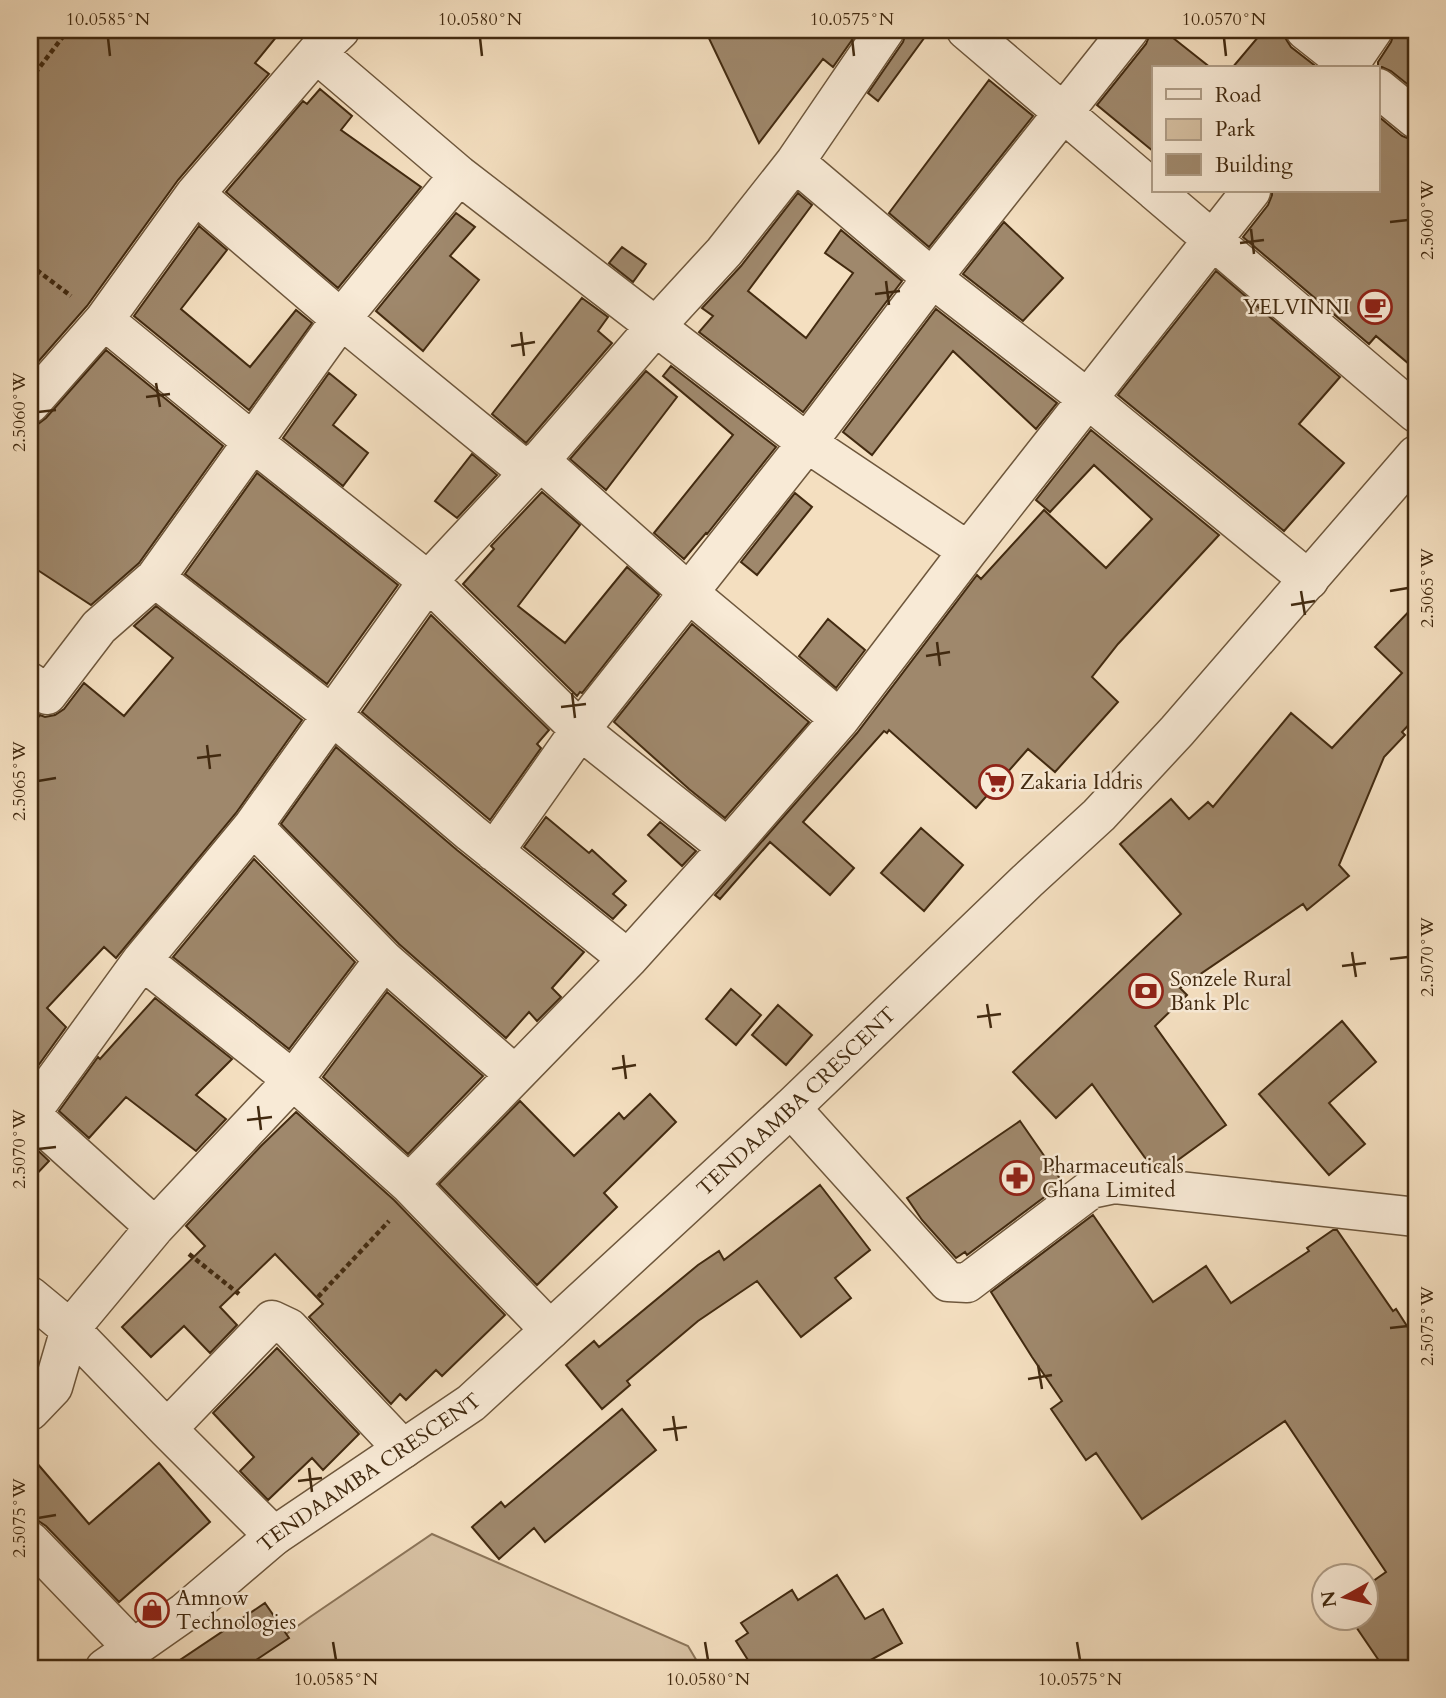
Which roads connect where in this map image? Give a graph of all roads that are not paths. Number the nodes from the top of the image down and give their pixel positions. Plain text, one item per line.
1 (886, 30) edge
2 (966, 30) edge
3 (1129, 30) edge
4 (1305, 30) edge
5 (1373, 30) edge
6 (328, 41) edge
7 (1349, 66) edge
8 (1360, 66) edge
9 (1380, 91) edge
10 (1063, 113) junction
11 (1416, 119) edge
12 (795, 162) junction
13 (459, 175) junction
14 (1152, 188) edge
15 (1156, 192) edge
16 (1250, 192) edge
17 (195, 194) junction
18 (1212, 240) junction
19 (932, 278) junction
20 (341, 319) junction
21 (104, 320) junction
22 (656, 326) junction
23 (1088, 399) junction
24 (30, 404) edge
25 (1416, 413) edge
26 (254, 443) junction
27 (807, 443) junction
28 (1416, 455) edge
29 (534, 467) junction
30 (968, 551) junction
31 (155, 578) junction
32 (1309, 580) junction
33 (428, 581) junction
34 (689, 593) junction
35 (35, 699) edge
36 (332, 716) junction
37 (840, 719) junction
38 (580, 730) junction
39 (253, 826) junction
40 (728, 848) junction
41 (494, 852) junction
42 (628, 959) junction
43 (142, 960) junction
44 (384, 960) junction
45 (515, 1075) junction
46 (293, 1080) junction
47 (791, 1108) junction
48 (409, 1184) junction
49 (1416, 1217) edge
50 (155, 1227) junction
51 (30, 1296) edge
52 (71, 1329) junction
53 (550, 1330) junction
54 (30, 1411) edge
55 (167, 1429) junction
56 (404, 1449) junction
57 (274, 1536) junction
58 (30, 1541) edge
59 (119, 1658) edge

1 - 12 street
2 - 10 street
3 - 10 street
4 - 7 street
5 - 8 street
6 - 13 street
6 - 17 street
9 - 11 street
10 - 14 street
10 - 19 street
12 - 19 street
12 - 22 street
13 - 20 street
13 - 22 street
15 - 18 street
16 - 18 street
17 - 20 street
17 - 21 street
18 - 23 street
18 - 25 street
19 - 23 street
19 - 27 street
20 - 26 street
20 - 29 street
21 - 24 street
21 - 26 street
22 - 27 street
22 - 29 street
23 - 30 street
23 - 32 street
26 - 31 street
26 - 33 street
27 - 30 street
27 - 34 street
28 - 32 street, TENDAAMBA CRESCENT
29 - 33 street
29 - 34 street
30 - 37 street
31 - 35 street
31 - 36 street
32 - 47 street, TENDAAMBA CRESCENT
33 - 36 street
33 - 38 street
34 - 37 street
34 - 38 street
36 - 39 street
36 - 41 street
37 - 40 street
38 - 40 street
38 - 41 street
39 - 43 street
39 - 44 street
40 - 42 street
41 - 42 street
42 - 45 street
43 - 46 street
43 - 50 street
44 - 45 street
44 - 46 street
45 - 48 street
46 - 48 street
46 - 50 street
47 - 49 street
47 - 53 street, TENDAAMBA CRESCENT
48 - 53 street
50 - 52 street
51 - 52 street
52 - 54 street
52 - 55 street
53 - 56 street, TENDAAMBA CRESCENT
55 - 56 street
55 - 57 street
56 - 57 street, TENDAAMBA CRESCENT
57 - 59 street, TENDAAMBA CRESCENT
58 - 59 street

